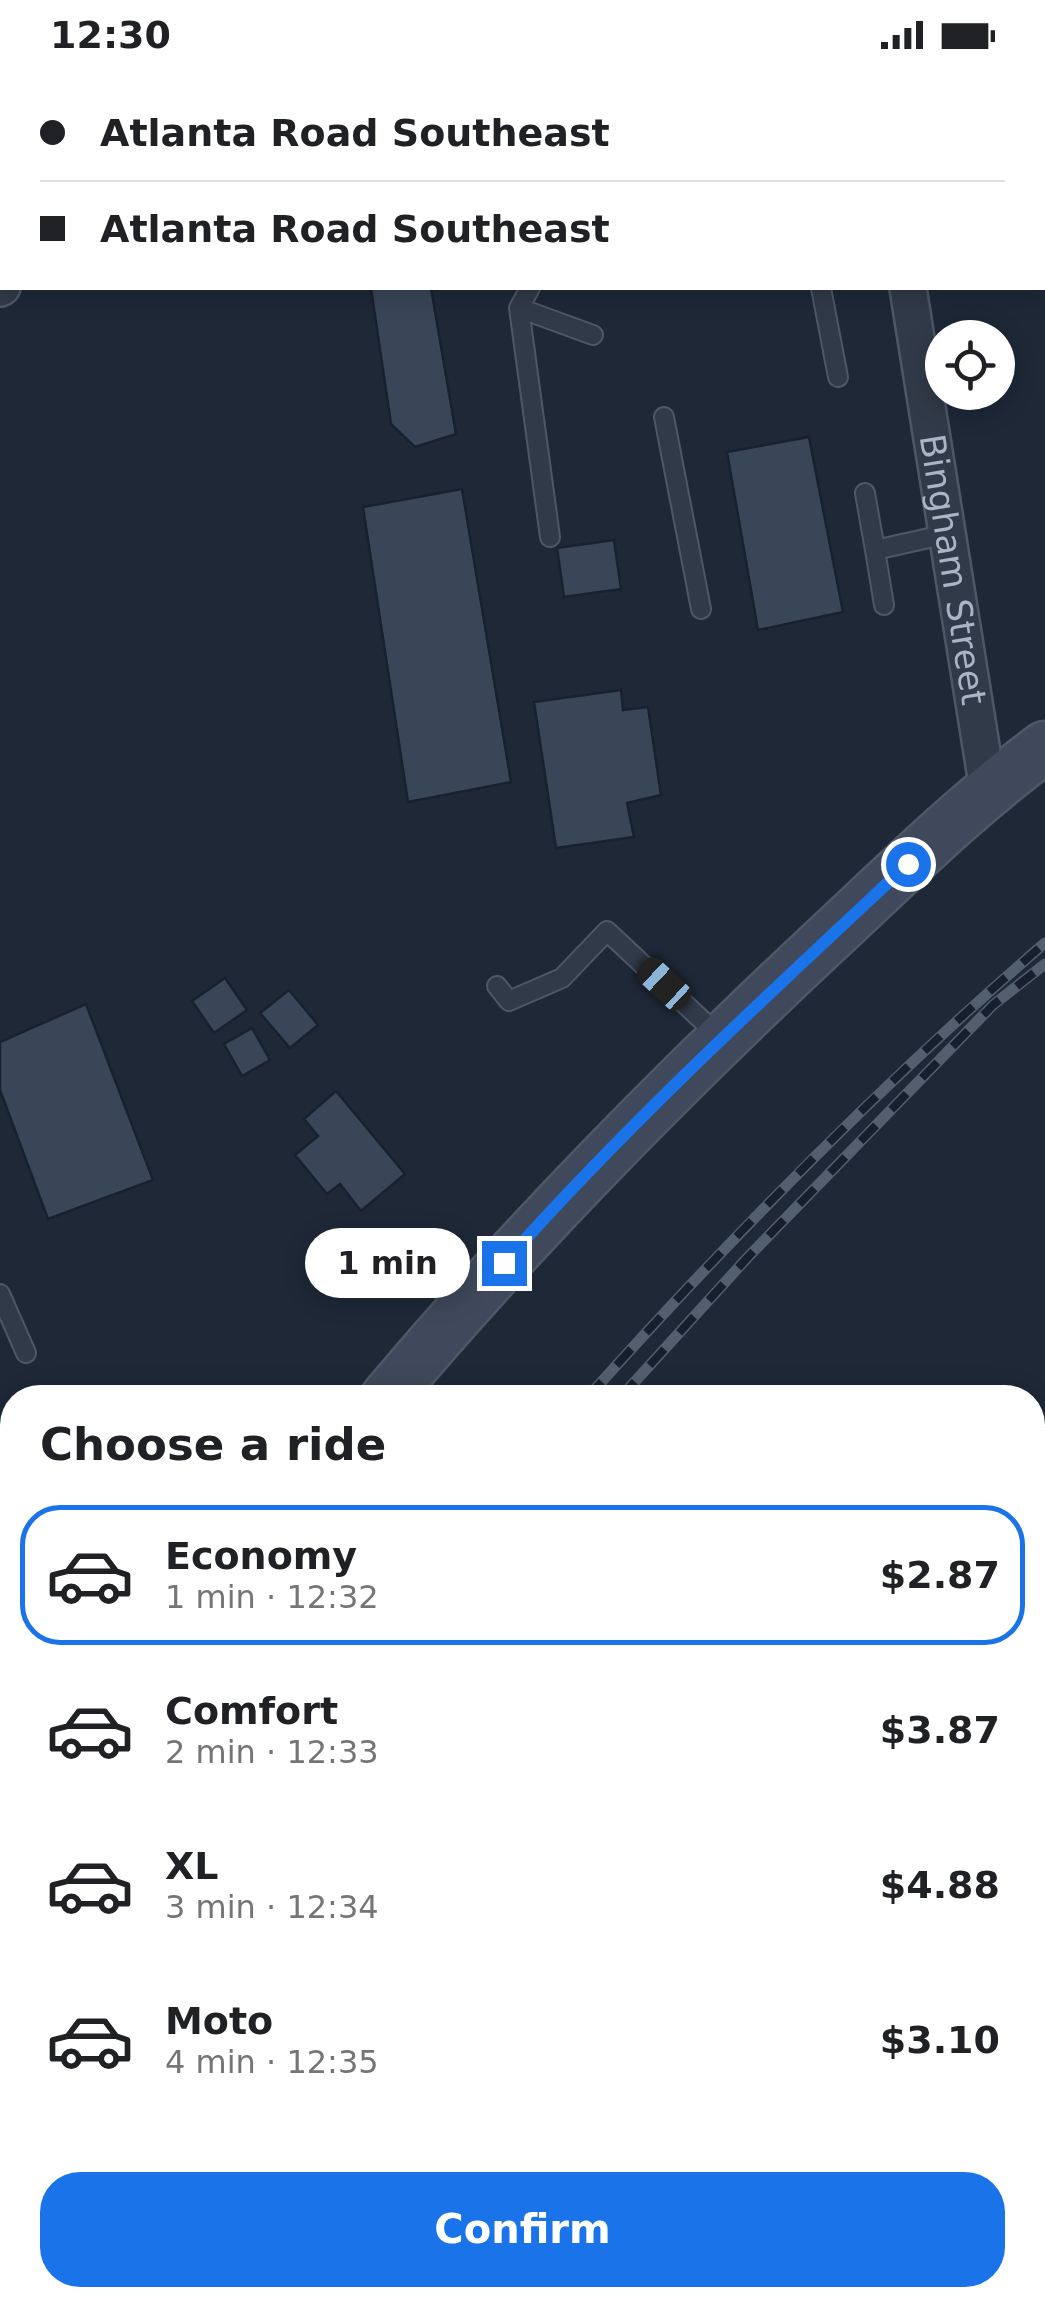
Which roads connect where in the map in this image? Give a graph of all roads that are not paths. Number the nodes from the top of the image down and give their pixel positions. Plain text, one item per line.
1 (529, 290) edge
2 (821, 290) edge
3 (908, 290) edge
4 (519, 308) junction
5 (593, 335) dead end
6 (838, 377) dead end
7 (664, 416) dead end
8 (866, 494) dead end
9 (947, 534) junction
10 (550, 537) dead end
11 (875, 550) junction
12 (884, 605) dead end
13 (701, 609) dead end
14 (1045, 747) edge
15 (988, 790) junction
16 (497, 986) dead end
17 (721, 1038) junction
18 (0, 1294) edge
19 (26, 1352) dead end
20 (397, 1385) edge

1 - 4 lane
2 - 6 lane
3 - 9 street, Bingham Street
4 - 5 lane
4 - 10 lane
7 - 13 lane
8 - 11 lane
9 - 11 lane
9 - 15 street, Bingham Street
11 - 12 lane
14 - 15 main road
15 - 17 main road
16 - 17 lane
17 - 20 main road
18 - 19 lane

